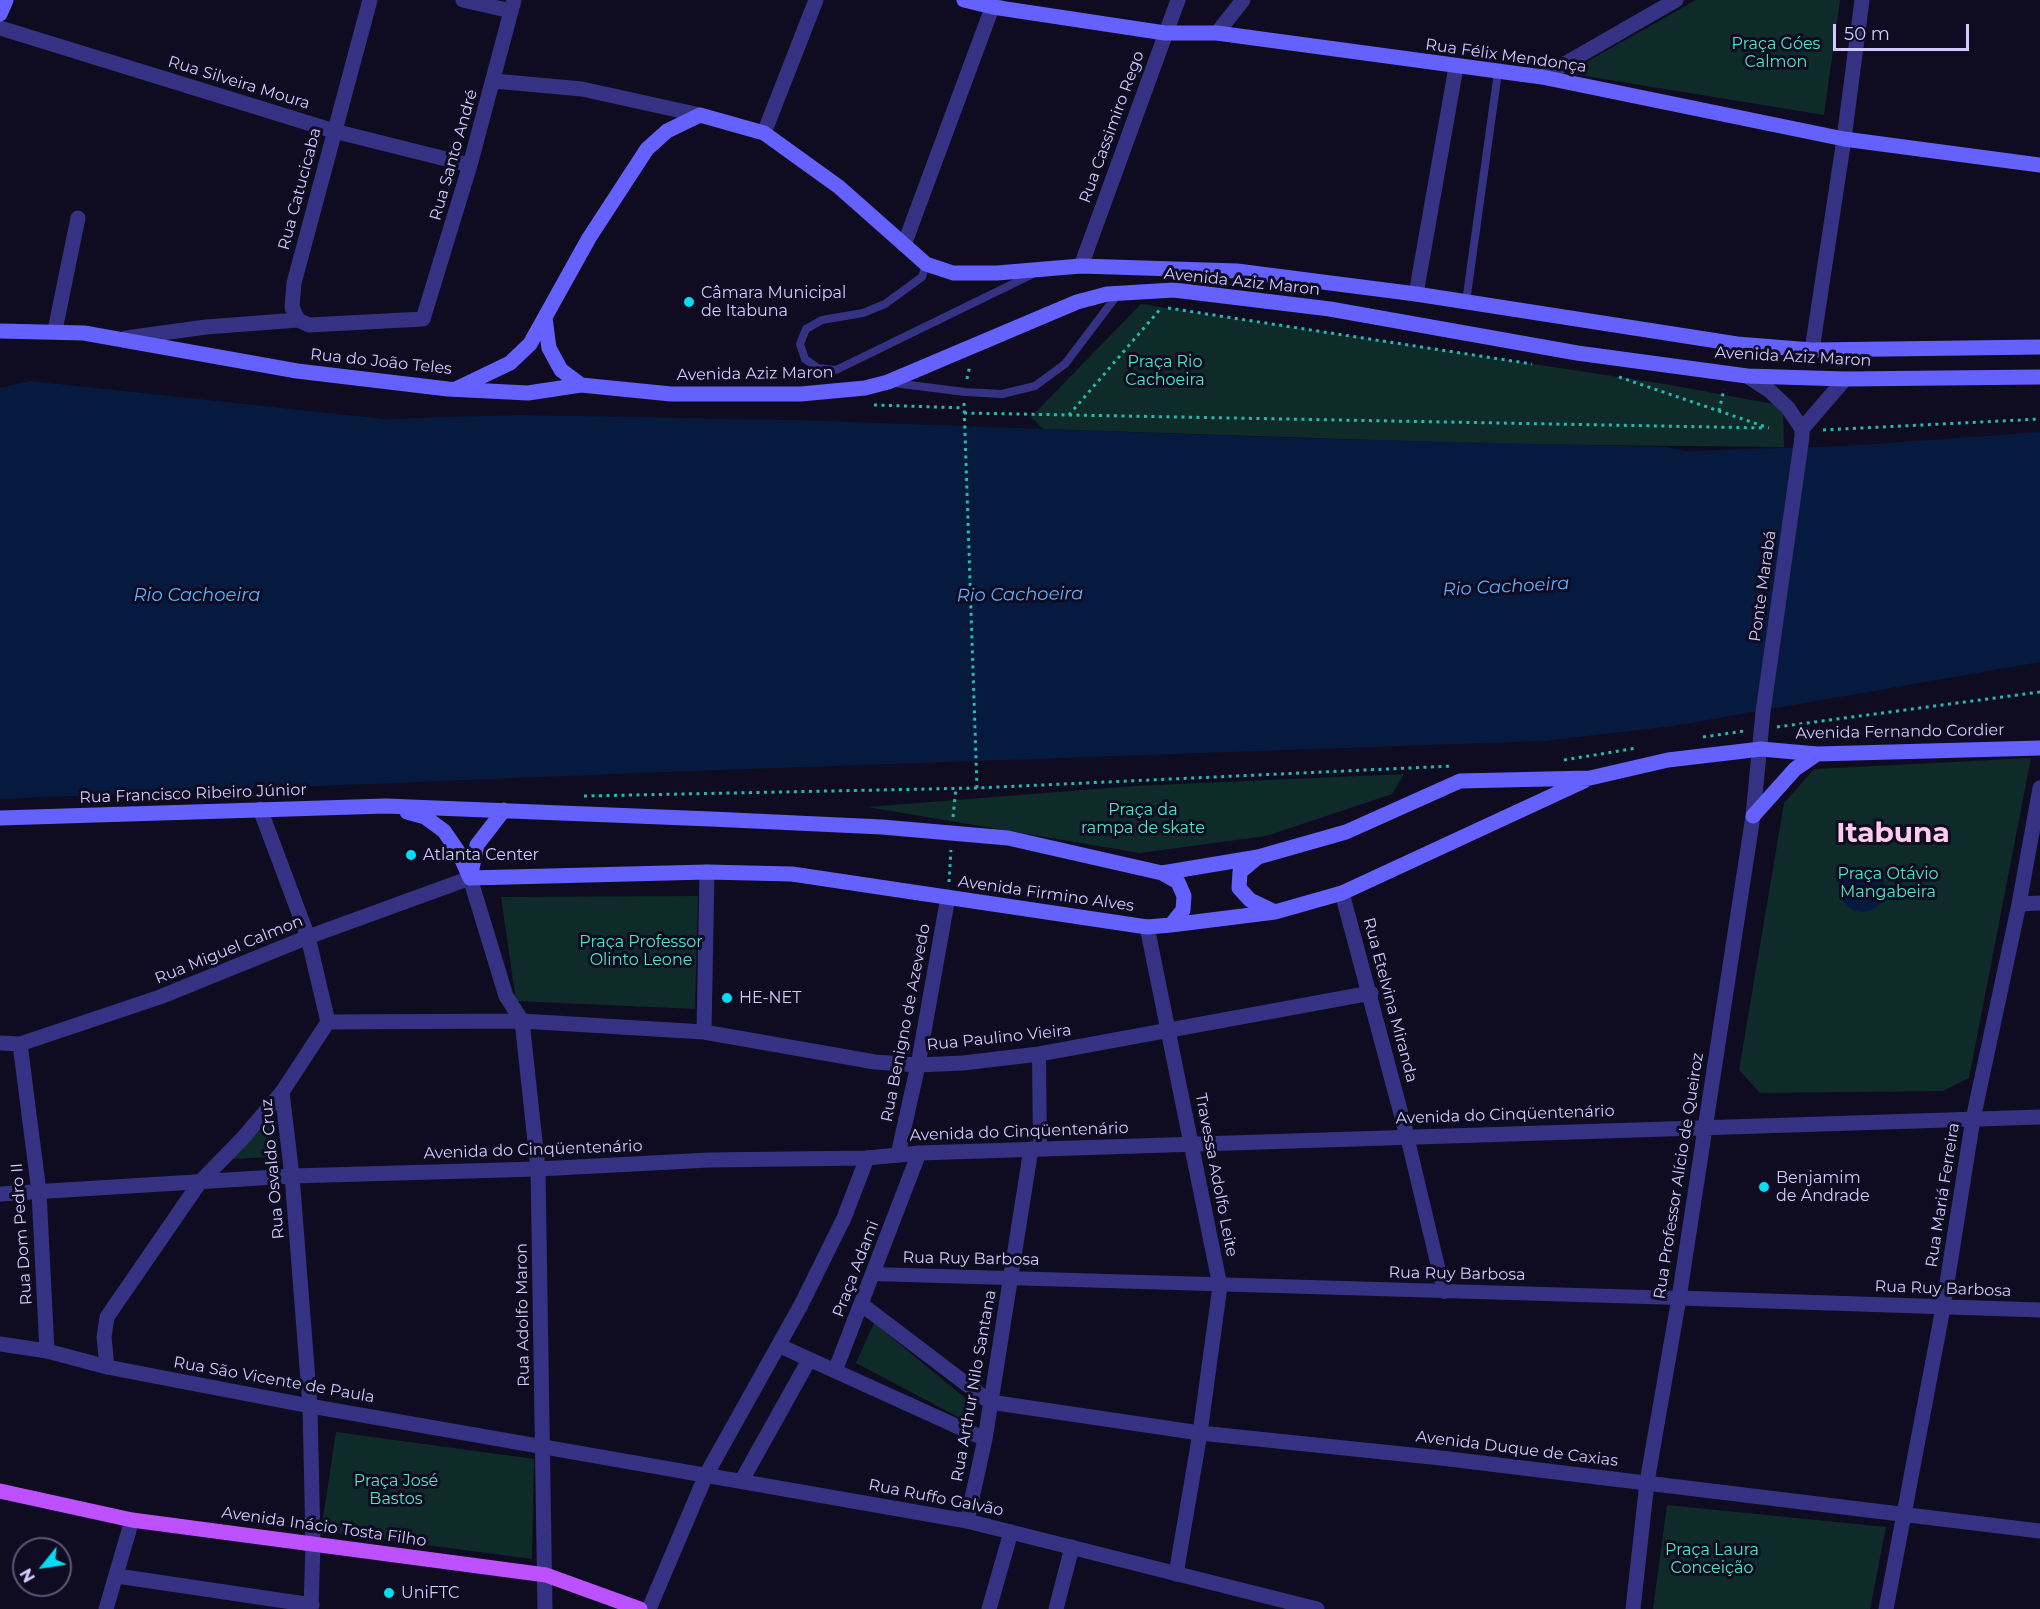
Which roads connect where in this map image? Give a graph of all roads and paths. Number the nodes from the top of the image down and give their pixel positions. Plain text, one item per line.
1 (6, 0) edge
2 (370, 0) edge
3 (463, 0) edge
4 (816, 0) edge
5 (964, 0) edge
6 (1178, 0) edge
7 (1243, 0) edge
8 (1676, 0) edge
9 (1862, 0) edge
10 (994, 4) edge
11 (512, 6) edge
12 (0, 14) edge
13 (0, 28) edge
14 (1165, 33) junction
15 (1217, 33) junction
16 (1456, 66) junction
17 (1498, 72) junction
18 (1542, 77) junction
19 (494, 81) junction
20 (700, 115) junction
21 (334, 131) junction
22 (764, 133) junction
23 (1844, 139) junction
24 (470, 165) junction
25 (2040, 165) edge
26 (78, 218) dead end
27 (904, 246) junction
28 (926, 264) junction
29 (1082, 266) junction
30 (1042, 270) junction
31 (1118, 294) junction
32 (1416, 294) junction
33 (1466, 302) junction
34 (1151, 306) dead end
35 (1162, 307) junction
36 (545, 318) junction
37 (298, 320) junction
38 (55, 330) junction
39 (0, 331) edge
40 (126, 338) junction
41 (2040, 347) edge
42 (1812, 350) junction
43 (980, 360) dead end
44 (1541, 365) dead end
45 (1618, 376) dead end
46 (1747, 376) junction
47 (2040, 377) edge
48 (1845, 379) junction
49 (888, 382) junction
50 (581, 385) junction
51 (455, 389) junction
52 (965, 392) junction
53 (903, 405) dead end
54 (964, 411) junction
55 (1070, 415) junction
56 (2040, 419) edge
57 (1807, 432) junction
58 (2040, 692) edge
59 (1762, 720) junction
60 (1692, 739) dead end
61 (1646, 747) dead end
62 (2040, 748) edge
63 (1761, 749) junction
64 (1817, 754) junction
65 (1553, 761) dead end
66 (1461, 765) dead end
67 (1590, 778) junction
68 (977, 788) junction
69 (2040, 788) edge
70 (574, 796) dead end
71 (387, 806) junction
72 (260, 809) junction
73 (504, 810) junction
74 (1753, 816) junction
75 (0, 818) edge
76 (1258, 857) junction
77 (707, 872) junction
78 (1162, 873) junction
79 (470, 878) junction
80 (1342, 893) junction
81 (948, 897) junction
82 (2040, 903) edge
83 (2019, 904) junction
84 (1275, 912) junction
85 (1171, 925) junction
86 (1147, 927) junction
87 (308, 937) junction
88 (1371, 993) junction
89 (522, 1021) junction
90 (328, 1022) junction
91 (704, 1032) junction
92 (1168, 1032) junction
93 (0, 1043) edge
94 (20, 1044) junction
95 (1039, 1054) junction
96 (918, 1065) junction
97 (282, 1092) junction
98 (2040, 1117) edge
99 (1973, 1119) junction
100 (1705, 1127) junction
101 (1407, 1136) junction
102 (1193, 1145) junction
103 (1035, 1149) junction
104 (919, 1153) junction
105 (898, 1155) junction
106 (867, 1158) junction
107 (538, 1169) junction
108 (292, 1176) junction
109 (200, 1182) junction
110 (39, 1192) junction
111 (0, 1194) edge
112 (873, 1274) junction
113 (1011, 1277) junction
114 (1220, 1286) junction
115 (1444, 1292) junction
116 (1679, 1298) junction
117 (861, 1304) junction
118 (1943, 1308) junction
119 (2040, 1310) edge
120 (0, 1344) edge
121 (780, 1346) junction
122 (47, 1351) junction
123 (809, 1360) junction
124 (107, 1367) junction
125 (835, 1371) junction
126 (990, 1402) junction
127 (310, 1406) junction
128 (1200, 1433) junction
129 (985, 1439) junction
130 (543, 1445) junction
131 (705, 1475) junction
132 (742, 1480) junction
133 (1647, 1482) junction
134 (0, 1491) edge
135 (1905, 1514) junction
136 (132, 1520) junction
137 (967, 1521) junction
138 (2040, 1531) edge
139 (1011, 1532) junction
140 (314, 1543) junction
141 (1072, 1547) junction
142 (1176, 1574) junction
143 (546, 1575) junction
144 (117, 1576) junction
145 (1279, 1605) edge
146 (312, 1607) edge
147 (106, 1609) edge
148 (545, 1609) edge
149 (640, 1609) edge
150 (649, 1609) edge
151 (989, 1609) edge
152 (1056, 1609) edge
153 (1317, 1609) edge
154 (1633, 1609) edge
155 (1886, 1609) edge

1 - 12 main road
2 - 21 street, Rua Catucicaba
3 - 11 street
4 - 22 street
5 - 10 main road, Rua Félix Mendonça
6 - 14 street, Rua Cassimiro Rego
7 - 15 street
8 - 18 street
9 - 23 street
10 - 14 main road, Rua Félix Mendonça
10 - 27 street
11 - 19 street, Rua Santo André
13 - 21 street, Rua Silveira Moura
14 - 15 main road, Rua Félix Mendonça
14 - 29 street, Rua Cassimiro Rego
15 - 16 main road, Rua Félix Mendonça
16 - 17 main road, Rua Félix Mendonça
16 - 32 street
17 - 18 main road, Rua Félix Mendonça
17 - 33 lane
18 - 23 main road, Rua Félix Mendonça
19 - 20 street
19 - 24 street, Rua Santo André
20 - 22 main road
20 - 36 main road, Rua do João Teles
21 - 24 street, Rua Silveira Moura
21 - 37 street, Rua Catucicaba
22 - 27 main road, Avenida Aziz Maron
23 - 25 main road, Rua Félix Mendonça
23 - 42 street
24 - 37 street, Rua Santo André
26 - 38 street
27 - 28 main road, Avenida Aziz Maron
28 - 30 main road, Avenida Aziz Maron
28 - 30 lane
29 - 30 main road, Avenida Aziz Maron
29 - 32 main road, Avenida Aziz Maron
31 - 46 main road, Avenida Aziz Maron
31 - 49 main road, Avenida Aziz Maron
31 - 52 lane
32 - 33 main road, Avenida Aziz Maron
33 - 42 main road, Avenida Aziz Maron
34 - 35 path
35 - 44 path
35 - 55 path
36 - 50 main road
36 - 51 main road, Rua do João Teles
37 - 40 street
38 - 39 main road, Rua do João Teles
38 - 40 main road, Rua do João Teles
40 - 51 main road, Rua do João Teles
41 - 42 main road, Avenida Aziz Maron
43 - 52 path
45 - 55 path
46 - 48 main road, Avenida Aziz Maron
46 - 57 street
47 - 48 main road, Avenida Aziz Maron
48 - 57 street
49 - 50 main road, Avenida Aziz Maron
49 - 52 lane
50 - 51 main road, Avenida Aziz Maron
52 - 54 path
53 - 54 path
54 - 55 path
54 - 68 path
56 - 57 path
57 - 59 street, Ponte Marabá
58 - 59 path
59 - 60 path
59 - 63 street, Ponte Marabá
61 - 65 path
62 - 64 main road, Avenida Fernando Cordier
63 - 64 main road, Avenida Fernando Cordier
63 - 67 main road, Avenida Firmino Alves
63 - 74 street, Rua Professor Alício de Queiroz
64 - 74 main road
66 - 68 path
67 - 76 main road, Avenida Firmino Alves
67 - 80 main road, Avenida Firmino Alves
68 - 70 path
69 - 83 street, Rua Mariá Ferreira
71 - 72 main road, Rua Francisco Ribeiro Júnior
71 - 73 main road, Rua Francisco Ribeiro Júnior
71 - 79 main road, Rua Francisco Ribeiro Júnior
72 - 75 main road, Rua Francisco Ribeiro Júnior
72 - 87 street
73 - 78 main road, Avenida Firmino Alves
73 - 79 main road
74 - 100 street, Rua Professor Alício de Queiroz
76 - 78 main road, Avenida Firmino Alves
76 - 84 main road
77 - 79 main road, Avenida Firmino Alves
77 - 81 main road, Avenida Firmino Alves
77 - 91 street
78 - 85 main road
79 - 87 street, Rua Miguel Calmon
79 - 89 street
80 - 84 main road, Avenida Firmino Alves
80 - 88 street, Rua Etelvina Miranda
81 - 86 main road, Avenida Firmino Alves
81 - 96 street, Rua Benigno de Azevedo
82 - 83 street
83 - 99 street, Rua Mariá Ferreira
84 - 85 main road, Avenida Firmino Alves
85 - 86 main road, Avenida Firmino Alves
86 - 92 street, Travessa Adolfo Leite
87 - 90 street
87 - 94 street, Rua Miguel Calmon
88 - 92 street, Rua Paulino Vieira
88 - 101 street, Rua Etelvina Miranda
89 - 90 street, Rua Paulino Vieira
89 - 91 street, Rua Paulino Vieira
89 - 107 street, Rua Adolfo Maron
90 - 97 street, Rua Osvaldo Cruz
91 - 96 street, Rua Paulino Vieira
92 - 95 street, Rua Paulino Vieira
92 - 102 street, Travessa Adolfo Leite
93 - 94 street, Rua Miguel Calmon
94 - 110 street, Rua Dom Pedro II
95 - 96 street, Rua Paulino Vieira
95 - 103 street, Rua Arthur Nilo Santana
96 - 105 street, Rua Benigno de Azevedo
97 - 108 street, Rua Osvaldo Cruz
97 - 109 street
98 - 99 street, Avenida do Cinqüentenário
99 - 100 street, Avenida do Cinqüentenário
99 - 118 street, Rua Mariá Ferreira
100 - 101 street, Avenida do Cinqüentenário
100 - 116 street, Rua Professor Alício de Queiroz
101 - 102 street, Avenida do Cinqüentenário
101 - 115 street, Rua Etelvina Miranda
102 - 103 street, Avenida do Cinqüentenário
102 - 114 street, Travessa Adolfo Leite
103 - 104 street, Avenida do Cinqüentenário
103 - 113 street, Rua Arthur Nilo Santana
104 - 105 street, Avenida do Cinqüentenário
104 - 112 street, Praça Adami
105 - 106 street, Avenida do Cinqüentenário
106 - 107 street, Avenida do Cinqüentenário
106 - 121 street, Praça Adami
107 - 108 street, Avenida do Cinqüentenário
107 - 130 street, Rua Adolfo Maron
108 - 109 street, Avenida do Cinqüentenário
108 - 127 street, Rua Osvaldo Cruz
109 - 110 street, Avenida do Cinqüentenário
109 - 124 street
110 - 111 street, Avenida do Cinqüentenário
110 - 122 street, Rua Dom Pedro II
112 - 113 street, Rua Ruy Barbosa
112 - 117 street, Praça Adami
113 - 114 street, Rua Ruy Barbosa
113 - 126 street, Rua Arthur Nilo Santana
114 - 115 street, Rua Ruy Barbosa
114 - 128 street, Travessa Adolfo Leite
115 - 116 street, Rua Ruy Barbosa
116 - 118 street, Rua Ruy Barbosa
116 - 133 street, Rua Professor Alício de Queiroz
117 - 125 street, Praça Adami
117 - 126 street
118 - 119 street, Rua Ruy Barbosa
118 - 135 street, Rua Mariá Ferreira
120 - 122 street, Rua São Vicente de Paula
121 - 123 street
121 - 131 street, Praça Adami
122 - 124 street, Rua São Vicente de Paula
123 - 125 street
123 - 132 street
124 - 127 street, Rua São Vicente de Paula
125 - 129 street
126 - 128 street, Avenida Duque de Caxias
126 - 129 street, Rua Arthur Nilo Santana
127 - 130 street, Rua São Vicente de Paula
127 - 140 street
128 - 133 street, Avenida Duque de Caxias
128 - 142 street, Travessa Adolfo Leite
129 - 137 street, Rua Arthur Nilo Santana
130 - 131 street, Rua Ruffo Galvão
130 - 143 street, Rua Adolfo Maron
131 - 132 street, Rua Ruffo Galvão
131 - 150 street, Praça Adami
132 - 137 street, Rua Ruffo Galvão
133 - 135 street, Avenida Duque de Caxias
133 - 154 street, Rua Professor Alício de Queiroz
134 - 136 main road, Avenida Inácio Tosta Filho
135 - 138 street, Avenida Duque de Caxias
135 - 155 street, Rua Mariá Ferreira
136 - 140 main road, Avenida Inácio Tosta Filho
136 - 144 street
137 - 139 street, Rua Ruffo Galvão
139 - 141 street, Rua Ruffo Galvão
139 - 151 street
140 - 143 main road, Avenida Inácio Tosta Filho
140 - 146 street
141 - 142 street, Rua Ruffo Galvão
141 - 152 street
142 - 145 street, Rua Ruffo Galvão
143 - 148 street, Rua Adolfo Maron
143 - 149 main road, Avenida Inácio Tosta Filho
144 - 146 street
144 - 147 street
145 - 153 street, Rua Ruffo Galvão

